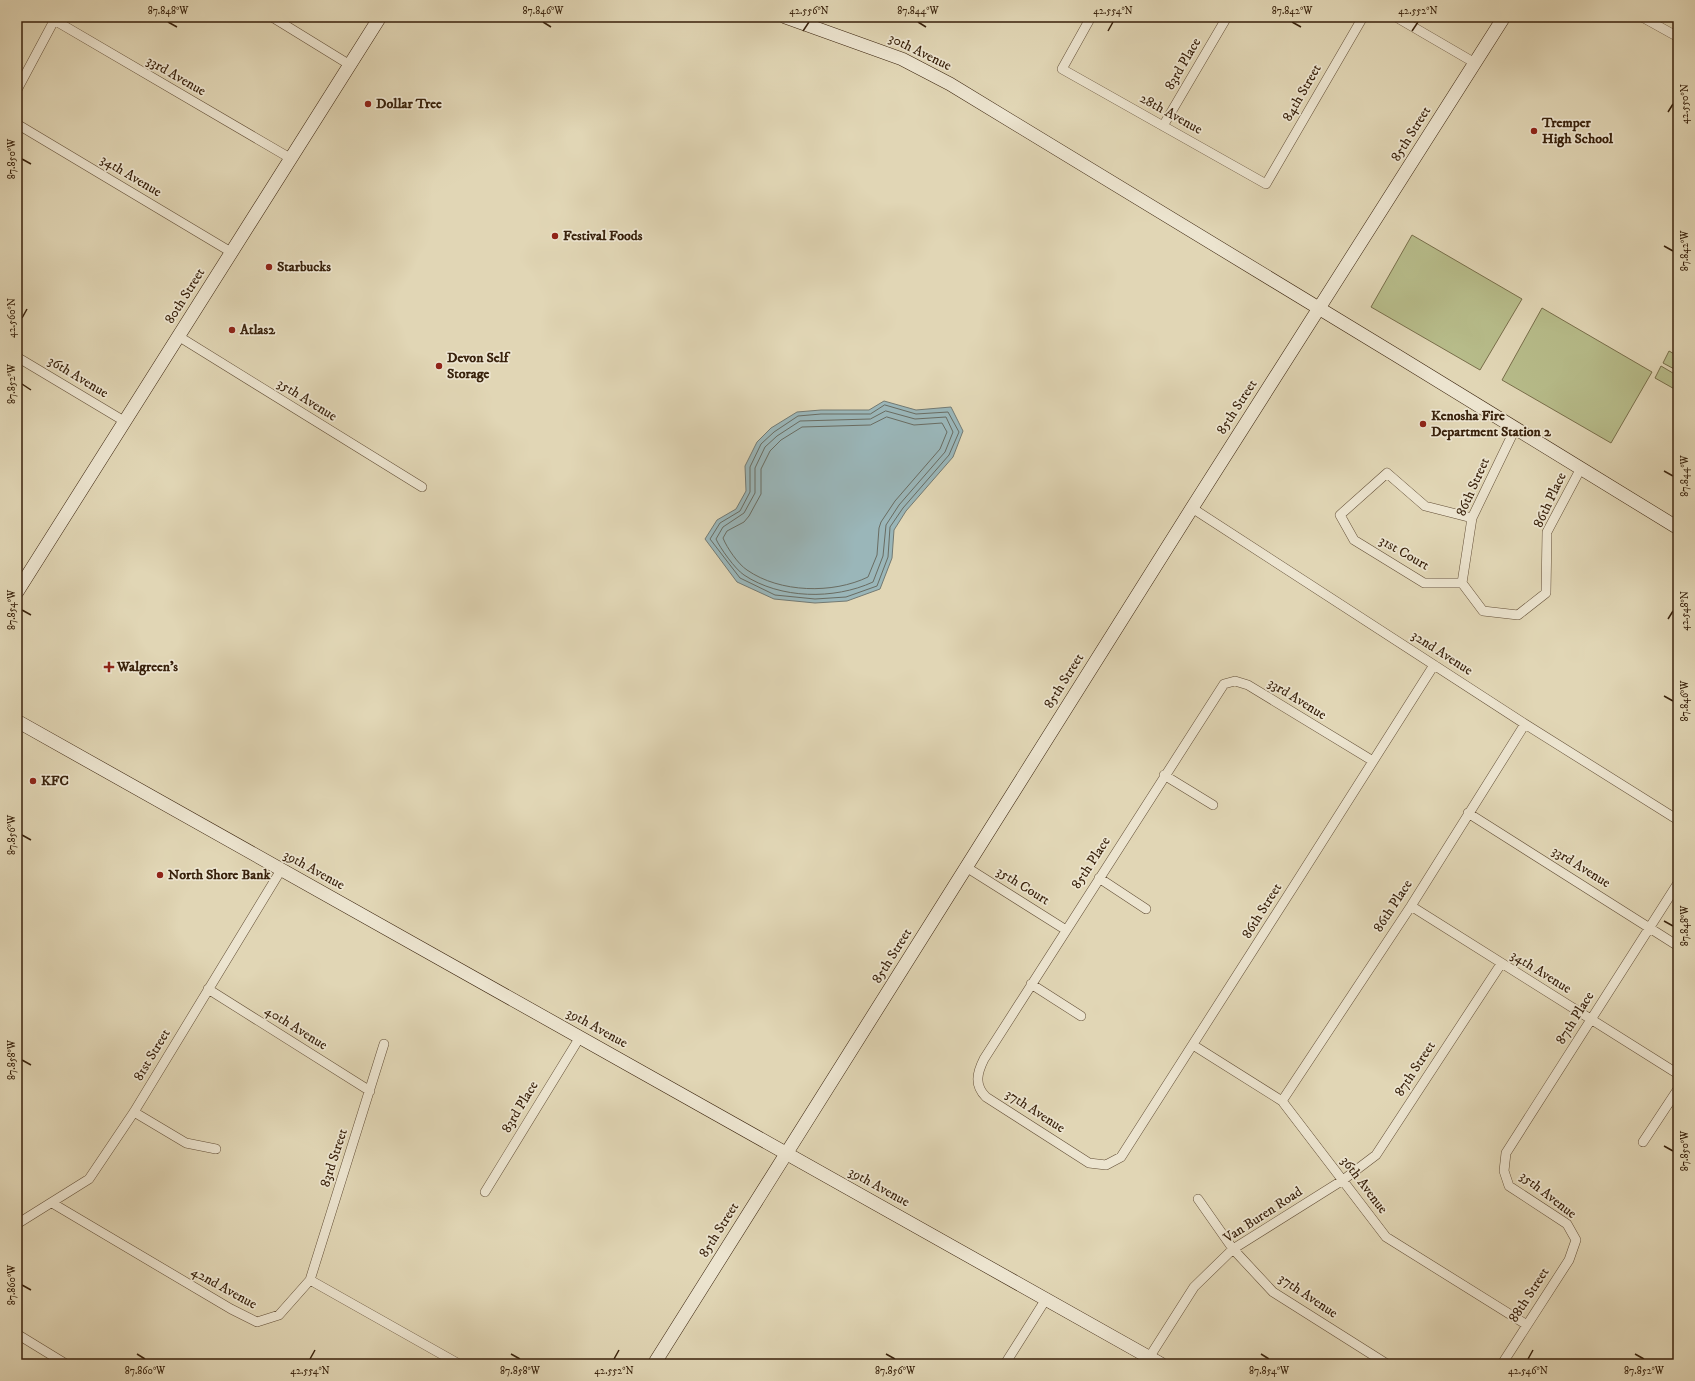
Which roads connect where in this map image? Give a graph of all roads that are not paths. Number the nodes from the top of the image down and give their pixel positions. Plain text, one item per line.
1 (272, 17) edge
2 (380, 17) edge
3 (785, 17) edge
4 (1091, 17) edge
5 (1226, 17) edge
6 (1363, 17) edge
7 (1396, 17) edge
8 (1504, 17) edge
9 (1642, 17) edge
10 (53, 18) edge
11 (1678, 37) edge
12 (1475, 62) junction
13 (350, 65) junction
14 (17, 90) edge
15 (17, 124) edge
16 (1163, 126) junction
17 (290, 158) junction
18 (1266, 184) joint
19 (231, 252) junction
20 (1321, 307) junction
21 (178, 336) junction
22 (17, 357) edge
23 (124, 421) junction
24 (1515, 429) junction
25 (1581, 468) junction
26 (422, 487) dead end
27 (1192, 508) junction
28 (1472, 518) junction
29 (1678, 528) edge
30 (1462, 583) junction
31 (17, 592) edge
32 (1434, 664) junction
33 (1248, 685) joint
34 (17, 721) edge
35 (1525, 724) junction
36 (1372, 761) junction
37 (1164, 775) junction
38 (1213, 805) dead end
39 (1468, 813) junction
40 (1678, 820) edge
41 (966, 867) junction
42 (281, 870) junction
43 (1098, 878) junction
44 (1678, 883) edge
45 (1411, 906) junction
46 (1146, 909) dead end
47 (1650, 928) junction
48 (1066, 930) junction
49 (1678, 946) edge
50 (1501, 964) junction
51 (1032, 984) junction
52 (208, 989) junction
53 (1081, 1016) dead end
54 (1590, 1020) junction
55 (580, 1037) junction
56 (384, 1044) dead end
57 (1193, 1045) junction
58 (1678, 1074) edge
59 (977, 1082) joint
60 (1678, 1089) edge
61 (370, 1091) junction
62 (1282, 1101) junction
63 (134, 1112) junction
64 (1643, 1142) dead end
65 (216, 1149) dead end
66 (786, 1154) junction
67 (1106, 1165) joint
68 (1504, 1171) joint
69 (1343, 1180) junction
70 (485, 1192) dead end
71 (1198, 1198) dead end
72 (52, 1203) junction
73 (17, 1224) edge
74 (1576, 1240) joint
75 (1233, 1249) junction
76 (310, 1280) junction
77 (1046, 1299) junction
78 (1527, 1325) junction
79 (17, 1334) edge
80 (1152, 1362) edge
81 (66, 1364) edge
82 (459, 1364) edge
83 (654, 1364) edge
84 (1005, 1364) edge
85 (1387, 1364) edge
86 (1502, 1364) edge

1 - 13 street
2 - 13 street, 80th Street
3 - 20 street, 30th Avenue
4 - 16 street, 28th Avenue
5 - 16 street, 83rd Place
6 - 18 street, 84th Street
7 - 12 street
8 - 12 street, 85th Street
9 - 11 street
10 - 14 street
10 - 17 street, 33rd Avenue
12 - 20 street, 85th Street
13 - 17 street, 80th Street
15 - 19 street, 34th Avenue
16 - 18 street, 28th Avenue
17 - 19 street, 80th Street
19 - 21 street, 80th Street
20 - 24 street, 30th Avenue
20 - 27 street, 85th Street
21 - 23 street, 80th Street
21 - 26 street, 35th Avenue
22 - 23 street, 36th Avenue
23 - 31 street, 80th Street
24 - 25 street, 30th Avenue
24 - 28 street, 86th Street
25 - 29 street, 30th Avenue
25 - 30 street, 86th Place
27 - 32 street, 32nd Avenue
27 - 41 street, 85th Street
28 - 30 street, 86th Street
28 - 30 street, 31st Court
32 - 35 street, 32nd Avenue
32 - 36 street, 86th Street
33 - 36 street, 33rd Avenue
33 - 37 street, 85th Place
34 - 42 street, 39th Avenue
35 - 39 street, 86th Place
35 - 40 street, 32nd Avenue
36 - 57 street, 86th Street
37 - 38 street
37 - 43 street, 85th Place
39 - 45 street, 86th Place
39 - 47 street, 33rd Avenue
41 - 48 street, 35th Court
41 - 66 street, 85th Street
42 - 52 street, 81st Street
42 - 55 street, 39th Avenue
43 - 46 street
43 - 48 street, 85th Place
44 - 47 street, 87th Place
45 - 50 street, 34th Avenue
45 - 62 street, 86th Place
47 - 49 street, 33rd Avenue
47 - 54 street, 87th Place
48 - 51 street, 85th Place
50 - 54 street, 34th Avenue
50 - 69 street, 87th Street
51 - 53 street
51 - 59 street, 85th Place
52 - 61 street, 40th Avenue
52 - 63 street, 81st Street
54 - 58 street, 34th Avenue
54 - 68 street, 87th Place
55 - 66 street, 39th Avenue
55 - 70 street, 83rd Place
56 - 61 street, 83rd Street
57 - 62 street, 36th Avenue
57 - 67 street, 86th Street
59 - 67 street, 37th Avenue
60 - 64 street
61 - 76 street, 83rd Street
62 - 69 street, 36th Avenue
63 - 65 street
63 - 72 street, 81st Street
66 - 77 street, 39th Avenue
66 - 83 street, 85th Street
68 - 74 street, 35th Avenue
69 - 75 street, Van Buren Road
69 - 78 street, 36th Avenue
71 - 75 street, 37th Avenue
72 - 73 street, 81st Street
72 - 76 street, 42nd Avenue
74 - 78 street, 88th Street
75 - 80 street, Van Buren Road
75 - 85 street, 37th Avenue
76 - 82 street
77 - 80 street, 39th Avenue
77 - 84 street
78 - 86 street, 88th Street
79 - 81 street

